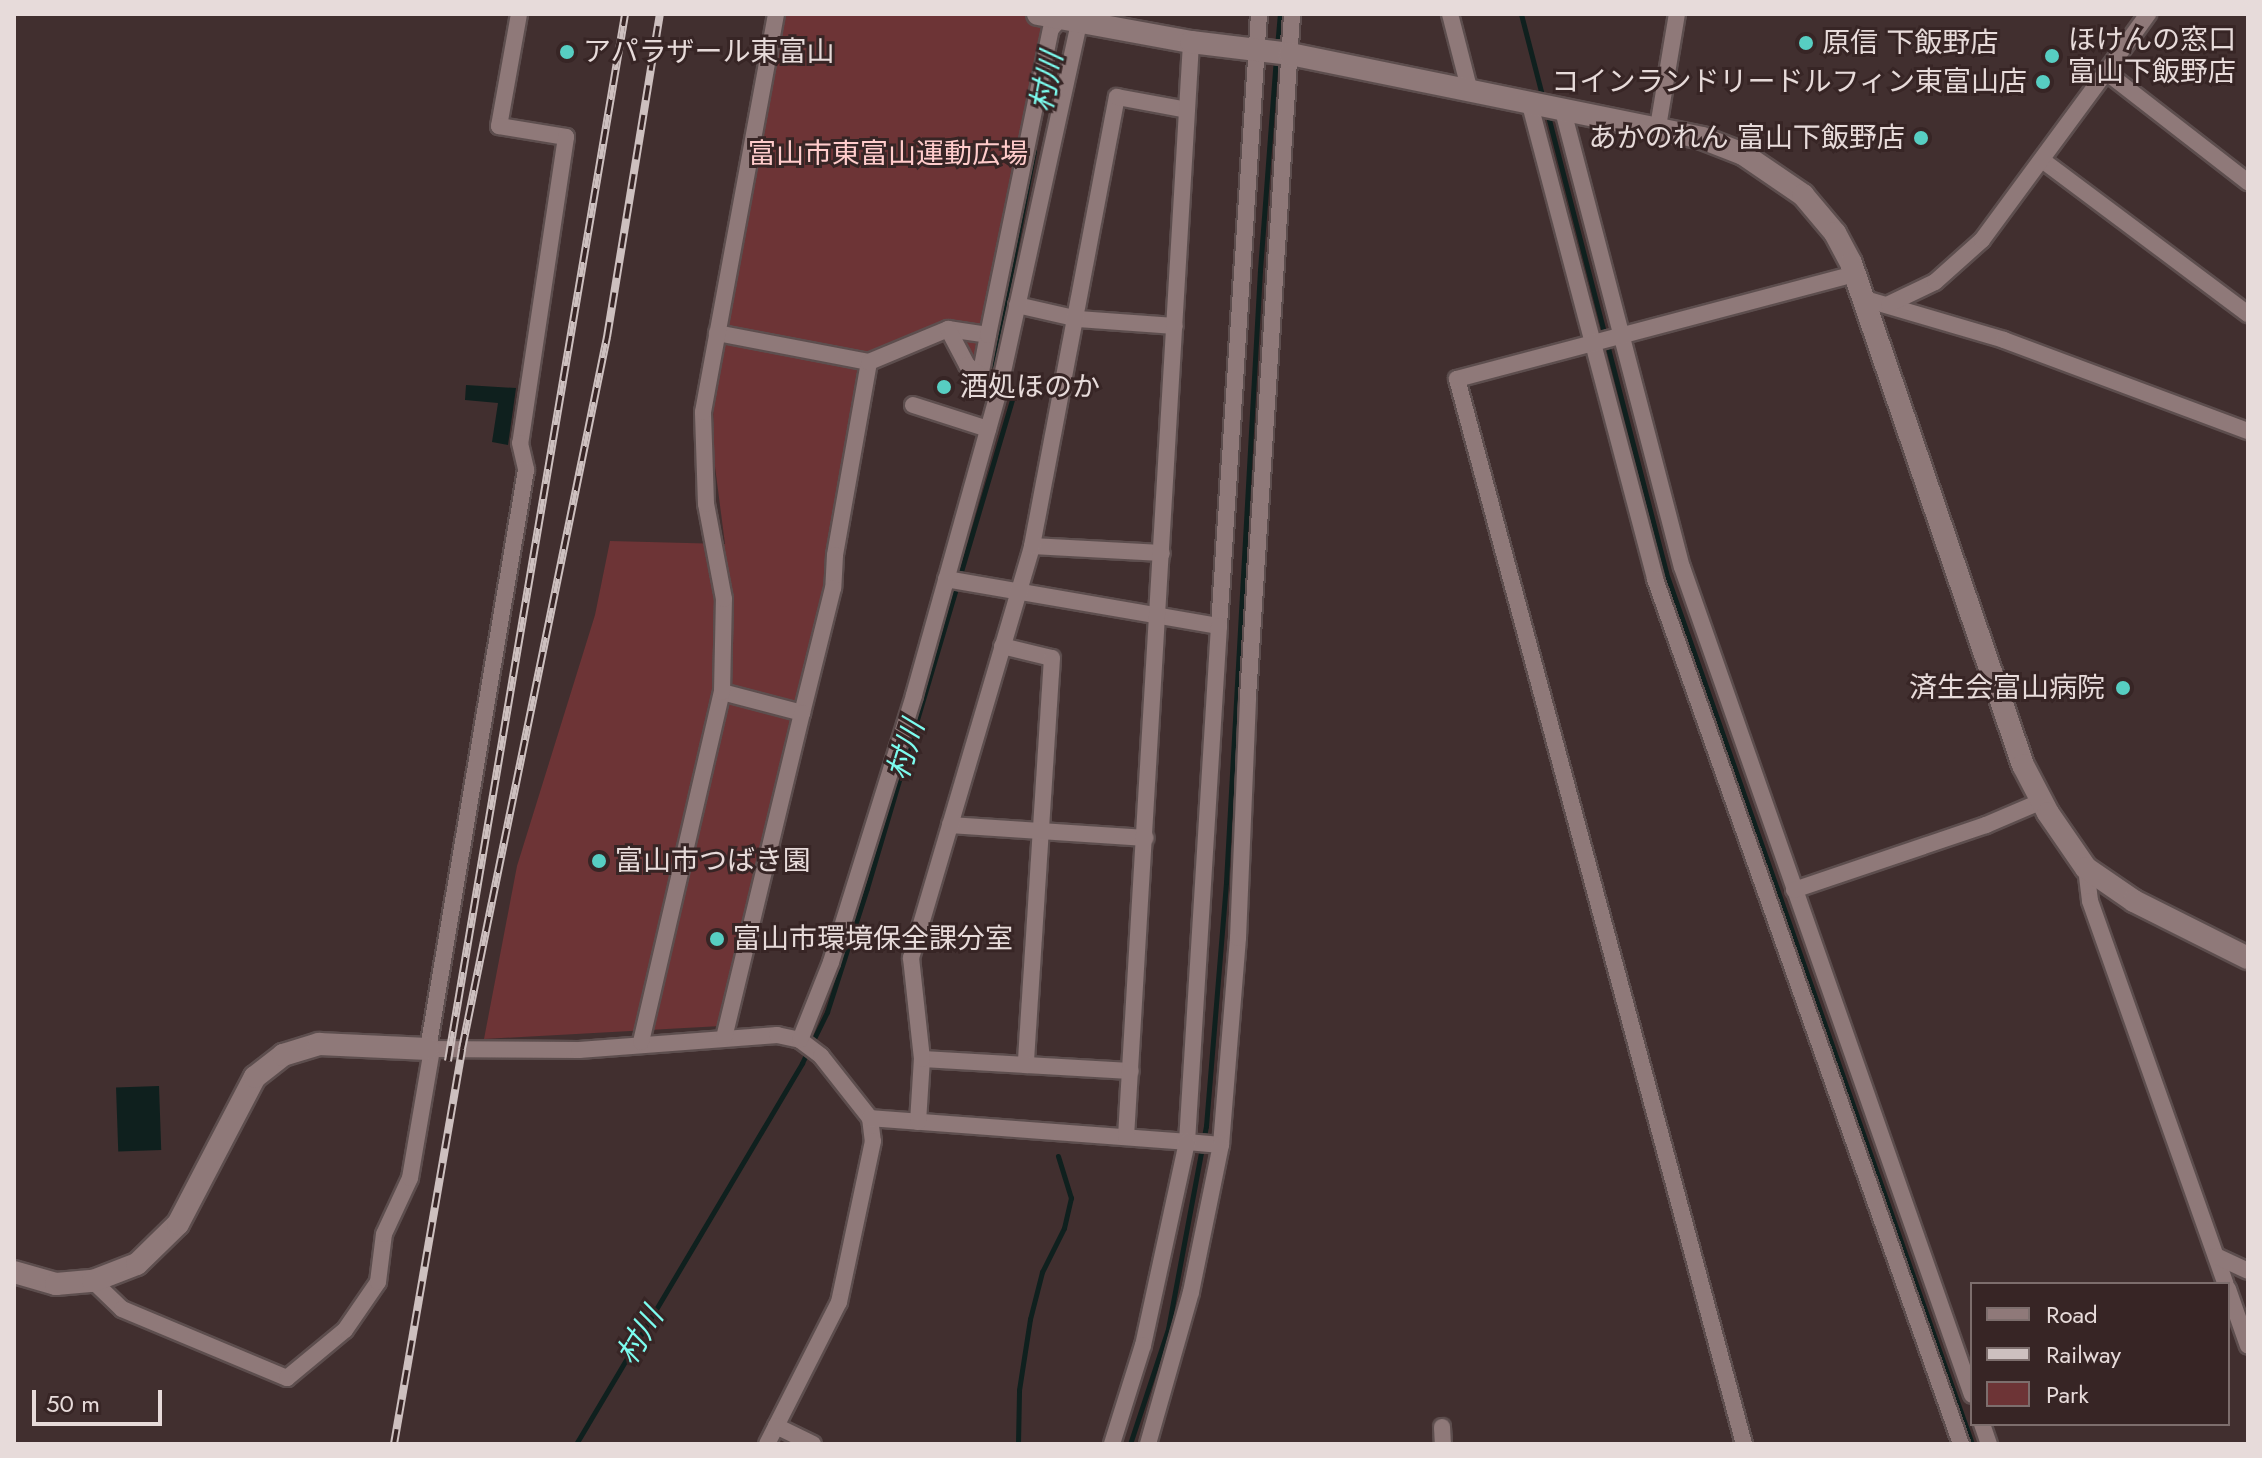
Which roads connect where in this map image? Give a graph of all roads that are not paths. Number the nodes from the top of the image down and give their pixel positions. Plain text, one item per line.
1 (519, 14) edge
2 (776, 14) edge
3 (1259, 14) edge
4 (1292, 14) edge
5 (1448, 14) edge
6 (1677, 14) edge
7 (2148, 14) edge
8 (1065, 16) edge
9 (1191, 42) junction
10 (1255, 47) junction
11 (1290, 54) junction
12 (2106, 72) junction
13 (1469, 88) junction
14 (1529, 101) junction
15 (1562, 107) junction
16 (1187, 110) junction
17 (1658, 127) junction
18 (2042, 160) junction
19 (2248, 182) edge
20 (1855, 274) junction
21 (1865, 299) junction
22 (1889, 304) junction
23 (1017, 305) junction
24 (2248, 314) edge
25 (1078, 319) junction
26 (1175, 326) junction
27 (948, 329) junction
28 (717, 333) junction
29 (988, 335) junction
30 (1619, 336) junction
31 (1594, 343) junction
32 (869, 362) junction
33 (980, 377) junction
34 (999, 390) junction
35 (913, 405) dead end
36 (988, 429) junction
37 (2248, 431) edge
38 (1032, 546) junction
39 (1162, 553) junction
40 (946, 579) junction
41 (1019, 591) junction
42 (1158, 615) junction
43 (1219, 626) junction
44 (1002, 646) junction
45 (722, 692) junction
46 (802, 713) junction
47 (2042, 801) junction
48 (950, 825) junction
49 (1041, 831) junction
50 (1146, 838) junction
51 (2086, 868) junction
52 (1794, 890) junction
53 (2248, 958) edge
54 (724, 1037) junction
55 (800, 1040) junction
56 (641, 1042) junction
57 (430, 1049) junction
58 (922, 1059) junction
59 (1026, 1065) junction
60 (1131, 1071) junction
61 (870, 1118) junction
62 (918, 1122) junction
63 (1126, 1137) junction
64 (1187, 1142) junction
65 (1221, 1145) junction
66 (1890, 1160) junction
67 (1863, 1170) junction
68 (2216, 1256) junction
69 (2248, 1271) edge
70 (14, 1272) edge
71 (93, 1281) junction
72 (2225, 1282) edge
73 (2230, 1295) edge
74 (2248, 1346) edge
75 (1970, 1389) edge
76 (776, 1426) junction
77 (767, 1444) edge
78 (813, 1444) edge
79 (1112, 1444) edge
80 (1148, 1444) edge
81 (1744, 1444) edge
82 (1961, 1444) edge

1 - 57 street
2 - 28 street
3 - 10 street
4 - 11 street
5 - 13 street
6 - 17 street
7 - 12 street
8 - 9 street
8 - 23 street
8 - 29 street
9 - 10 street
9 - 16 street
10 - 11 street
10 - 43 street
11 - 13 street
11 - 65 street
12 - 18 street
12 - 19 street
13 - 14 street
14 - 15 street
14 - 31 street
15 - 17 street
15 - 30 street
16 - 25 street
16 - 26 street
17 - 20 street
18 - 22 street
18 - 24 street
20 - 21 street
20 - 30 street
21 - 22 street
21 - 47 street
22 - 37 street
23 - 25 street
23 - 34 street
25 - 26 street
25 - 38 street
26 - 39 street
27 - 29 street
27 - 32 street
27 - 33 street
28 - 32 street
28 - 45 street
29 - 33 street
30 - 31 street
30 - 52 street
31 - 67 street
31 - 81 street
32 - 46 street
33 - 34 street
34 - 36 street
35 - 36 street
36 - 40 street
38 - 39 street
38 - 41 street
39 - 42 street
40 - 41 street
40 - 55 street
41 - 42 street
41 - 44 street
42 - 43 street
42 - 50 street
43 - 64 street
44 - 48 street
44 - 49 street
45 - 46 street
45 - 56 street
46 - 54 street
47 - 51 street
47 - 52 street
48 - 49 street
48 - 58 street
49 - 50 street
49 - 59 street
50 - 60 street
51 - 53 street
51 - 68 street
52 - 66 street
54 - 55 street
54 - 56 street
55 - 61 street
56 - 57 street
57 - 71 street
57 - 71 street
58 - 59 street
58 - 62 street
59 - 60 street
60 - 63 street
61 - 62 street
61 - 76 street
62 - 63 street
63 - 64 street
64 - 65 street
64 - 79 street
65 - 80 street
66 - 67 street
66 - 75 street
67 - 82 street
68 - 69 street
68 - 72 street
70 - 71 street
73 - 74 street
76 - 77 street
76 - 78 street

